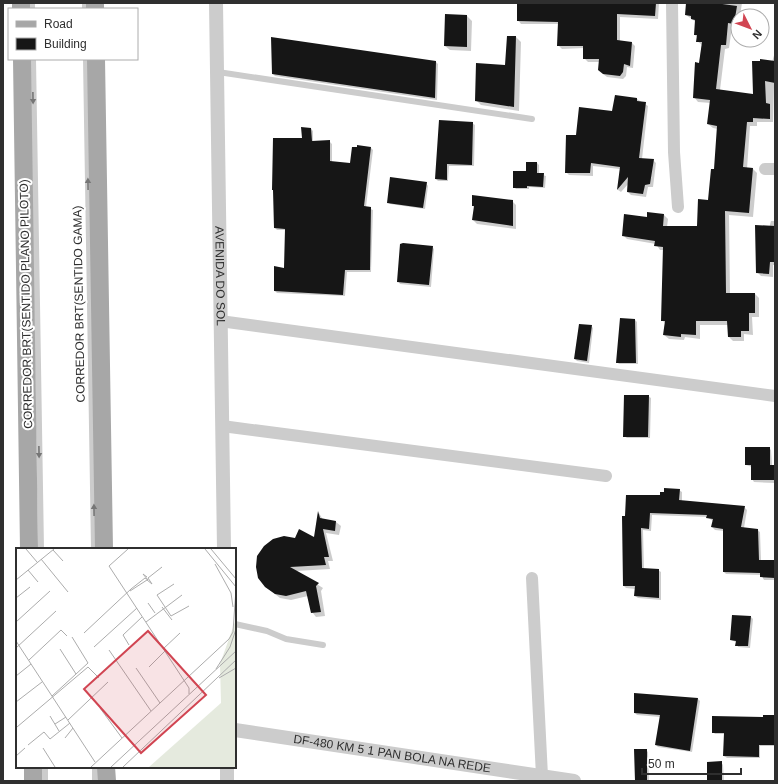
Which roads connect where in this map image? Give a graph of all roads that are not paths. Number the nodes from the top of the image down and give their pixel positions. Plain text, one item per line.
1 (216, 3) edge
2 (672, 3) edge
3 (22, 60) edge
4 (33, 60) edge
5 (86, 60) edge
6 (96, 60) edge
7 (218, 72) junction
8 (532, 119) dead end
9 (678, 207) dead end
10 (220, 321) junction
11 (775, 396) edge
12 (222, 426) junction
13 (606, 476) dead end
14 (29, 548) edge
15 (41, 548) edge
16 (94, 548) edge
17 (104, 548) edge
18 (224, 548) edge
19 (532, 578) dead end
20 (236, 624) edge
21 (323, 645) dead end
22 (236, 730) edge
23 (33, 768) edge
24 (45, 768) edge
25 (95, 768) edge
26 (106, 768) edge
27 (227, 768) edge
28 (542, 776) junction
29 (33, 781) edge
30 (45, 781) edge
31 (95, 781) edge
32 (106, 781) edge
33 (227, 781) edge
34 (571, 781) edge
35 (574, 781) edge

1 - 7 street, AVENIDA DO SOL
2 - 9 street
3 - 14 main road
4 -> 15 lane, CORREDOR BRT(SENTIDO PLANO PILOTO)
16 -> 5 lane, CORREDOR BRT(SENTIDO GAMA)
6 - 17 main road
7 - 8 lane
7 - 10 street, AVENIDA DO SOL
10 - 11 street
10 - 12 street, AVENIDA DO SOL
12 - 13 street
12 - 18 street, AVENIDA DO SOL
19 - 28 street
20 - 21 lane
22 - 28 street, DF-480 KM 5 1 PAN BOLA NA REDE
23 - 29 main road
24 - 30 lane
25 - 31 lane
26 - 32 main road
27 - 33 street
28 - 34 street, DF-480 KM 5 1 PAN BOLA NA REDE
34 - 35 street, DF-480 KM 5 1 PAN BOLA NA REDE

